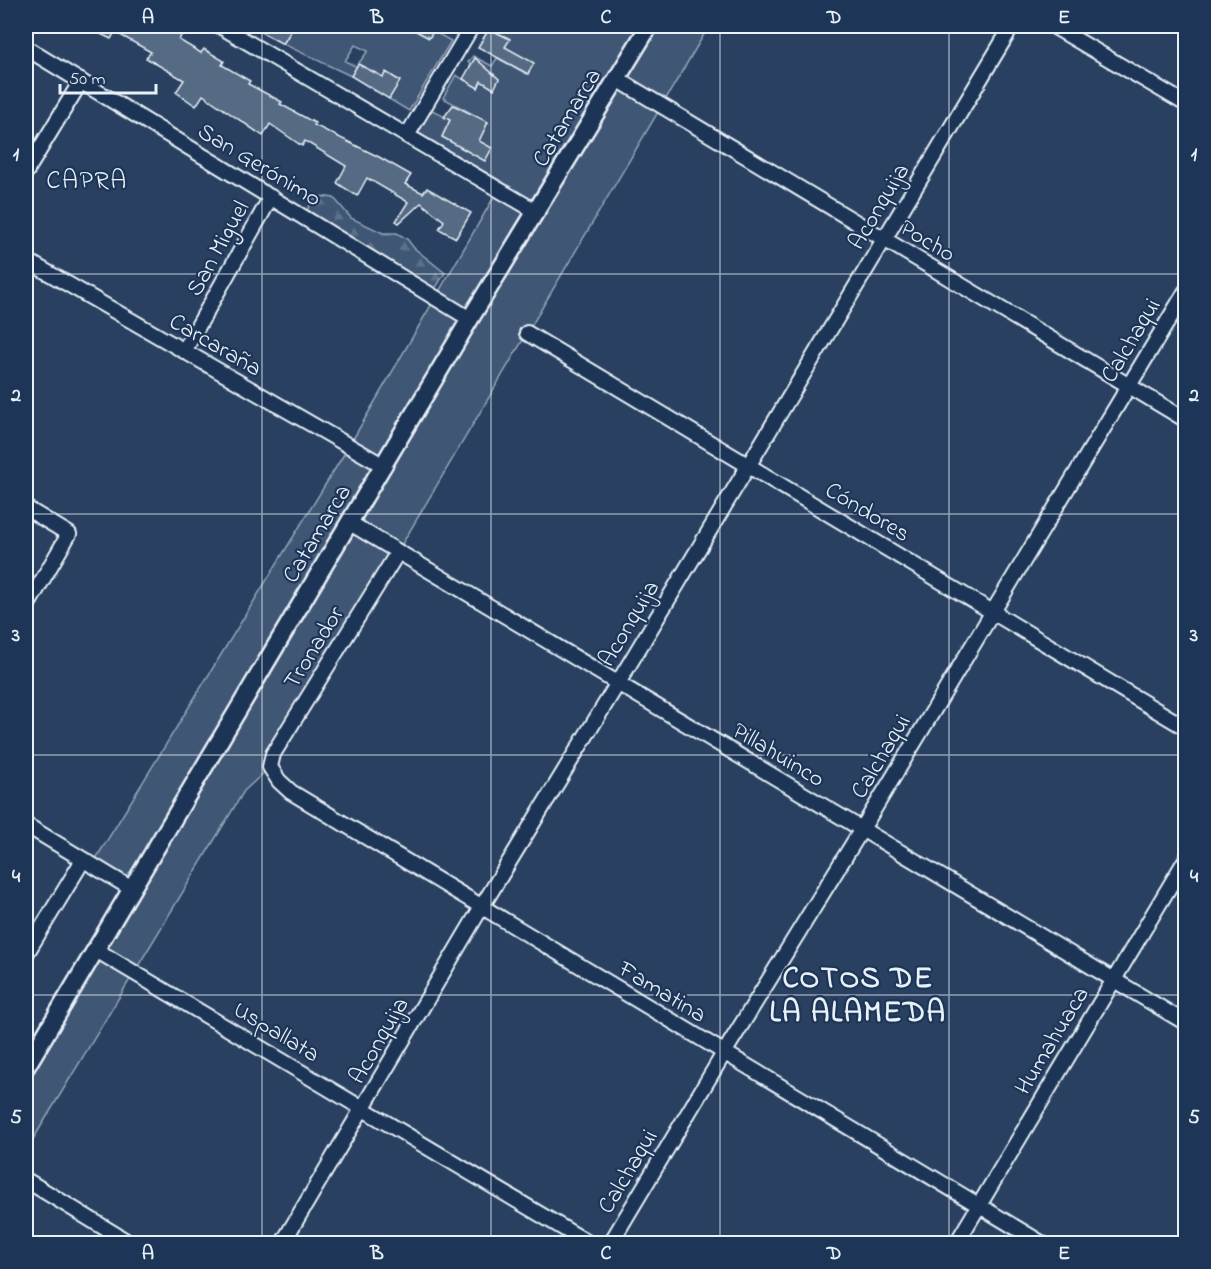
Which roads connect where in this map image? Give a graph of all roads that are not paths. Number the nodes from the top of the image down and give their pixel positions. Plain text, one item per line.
1 (472, 26) edge
2 (649, 26) edge
3 (1012, 26) edge
4 (1053, 26) edge
5 (229, 28) edge
6 (26, 48) edge
7 (617, 79) junction
8 (81, 81) junction
9 (1185, 104) edge
10 (408, 134) junction
11 (26, 172) edge
12 (271, 198) junction
13 (537, 212) junction
14 (884, 240) junction
15 (26, 260) edge
16 (1185, 291) edge
17 (470, 319) junction
18 (527, 333) dead end
19 (184, 351) junction
20 (1128, 386) junction
21 (1185, 420) edge
22 (384, 466) junction
23 (748, 466) junction
24 (26, 508) edge
25 (350, 523) junction
26 (398, 552) junction
27 (26, 608) edge
28 (993, 612) junction
29 (618, 683) junction
30 (1185, 728) edge
31 (270, 767) joint
32 (26, 825) edge
33 (862, 830) junction
34 (1185, 859) edge
35 (83, 860) junction
36 (132, 889) junction
37 (481, 908) junction
38 (96, 950) junction
39 (26, 954) edge
40 (1113, 980) junction
41 (1185, 1023) edge
42 (724, 1053) junction
43 (26, 1067) edge
44 (363, 1109) junction
45 (26, 1180) edge
46 (979, 1205) junction
47 (131, 1244) edge
48 (282, 1244) edge
49 (590, 1244) edge
50 (610, 1244) edge
51 (956, 1244) edge
52 (1042, 1244) edge

1 - 10 street
2 - 7 main road, Catamarca
3 - 14 street, Aconquija
4 - 9 street
5 - 10 street
6 - 8 street, San Gerónimo
7 - 13 main road, Catamarca
7 - 14 street, Pocho
8 - 11 street
8 - 12 street, San Gerónimo
10 - 13 street
12 - 17 street, San Gerónimo
12 - 19 street, San Miguel
13 - 17 main road, Catamarca
14 - 20 street, Pocho
14 - 23 street, Aconquija
15 - 19 street, Carcaraña
16 - 20 street, Calchaqui
17 - 22 main road, Catamarca
18 - 23 street, Cóndores
19 - 22 street, Carcaraña
20 - 21 street, Pocho
20 - 28 street, Calchaqui
22 - 25 main road, Catamarca
23 - 28 street, Cóndores
23 - 29 street, Aconquija
24 - 27 street
25 - 26 street, Pillahuinco
25 - 36 main road, Catamarca
26 - 29 street, Pillahuinco
26 - 31 street, Tronador
28 - 30 street, Cóndores
28 - 33 street, Calchaqui
29 - 33 street, Pillahuinco
29 - 37 street, Aconquija
31 - 37 street, Famatina
32 - 35 street
33 - 40 street, Pillahuinco
33 - 42 street, Calchaqui
34 - 40 street, Humahuaca
35 - 36 street
35 - 39 street
36 - 38 main road, Catamarca
37 - 42 street, Famatina
37 - 44 street, Aconquija
38 - 43 main road, Catamarca
38 - 44 street, Uspallata
40 - 41 street, Pillahuinco
40 - 46 street, Humahuaca
42 - 46 street, Famatina
42 - 50 street, Calchaqui
44 - 48 street, Aconquija
44 - 49 street, Uspallata
45 - 47 street
46 - 51 street, Humahuaca
46 - 52 street, Famatina

